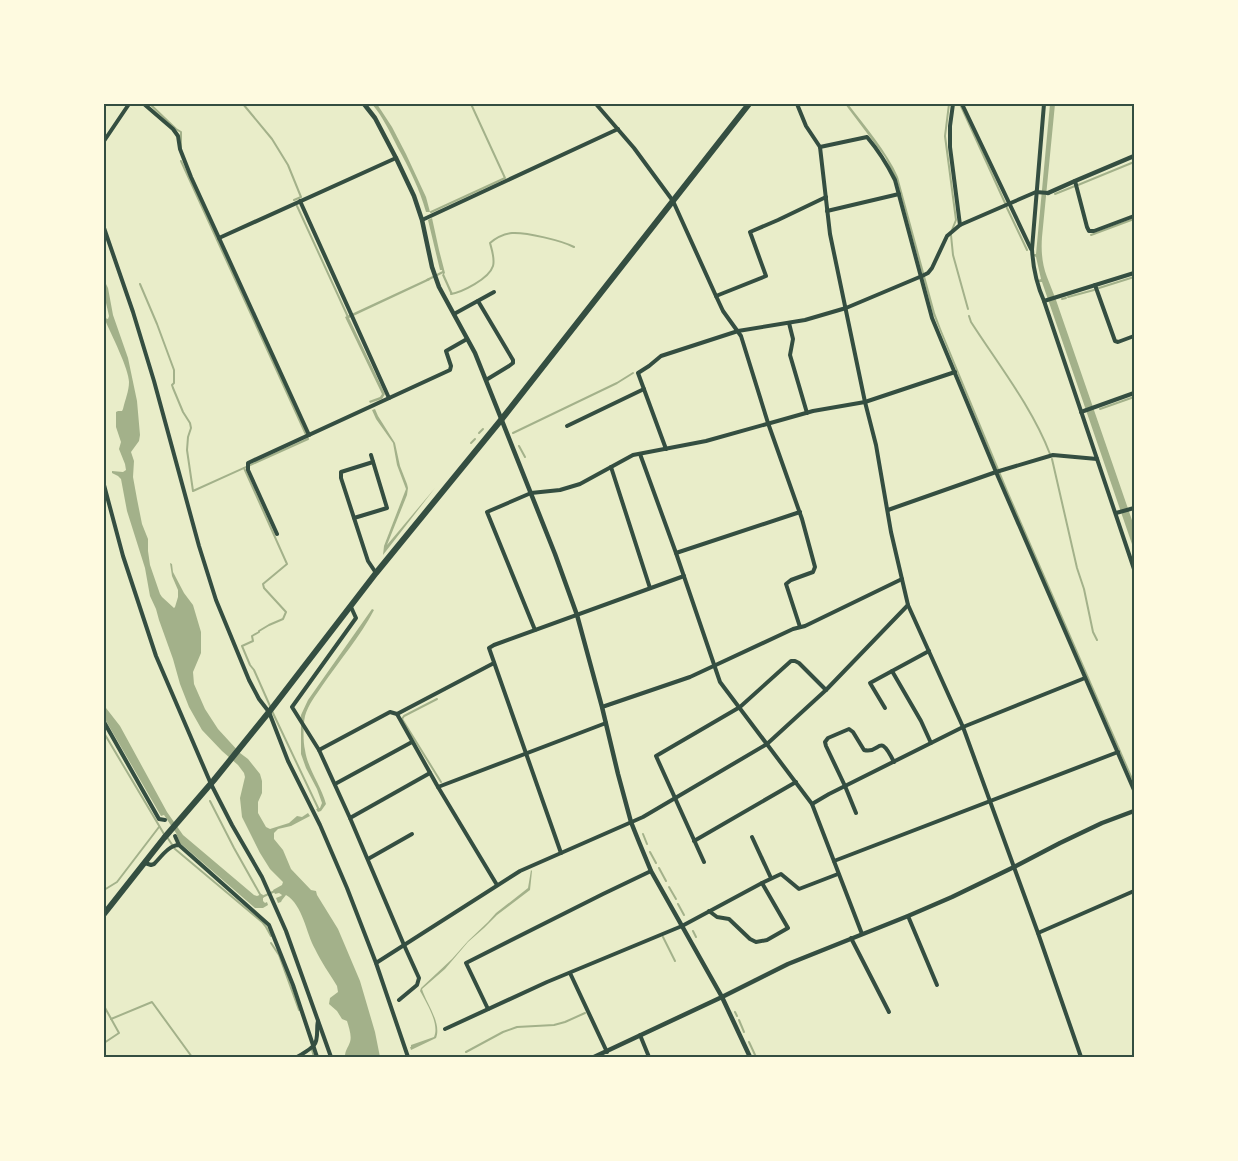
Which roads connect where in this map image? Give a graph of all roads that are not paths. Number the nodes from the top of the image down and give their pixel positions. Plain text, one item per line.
1 (128, 104) edge
2 (144, 104) edge
3 (364, 104) edge
4 (596, 104) edge
5 (750, 104) edge
6 (797, 104) edge
7 (953, 104) edge
8 (962, 104) edge
9 (1044, 104) edge
10 (618, 129) junction
11 (104, 141) edge
12 (820, 147) junction
13 (1134, 156) edge
14 (396, 158) junction
15 (1075, 181) junction
16 (1038, 192) junction
17 (1048, 193) joint
18 (899, 194) junction
19 (826, 197) junction
20 (300, 201) junction
21 (673, 201) junction
22 (1009, 205) junction
23 (827, 210) junction
24 (1134, 216) edge
25 (422, 220) junction
26 (960, 226) junction
27 (104, 228) edge
28 (220, 238) junction
29 (1032, 251) junction
30 (1134, 273) edge
31 (922, 276) junction
32 (1095, 285) junction
33 (494, 292) dead end
34 (716, 296) junction
35 (1046, 300) junction
36 (478, 301) junction
37 (846, 308) junction
38 (454, 314) junction
39 (789, 323) junction
40 (738, 331) junction
41 (1134, 336) edge
42 (467, 339) junction
43 (955, 372) junction
44 (486, 380) junction
45 (644, 389) junction
46 (1134, 393) edge
47 (389, 398) junction
48 (864, 402) junction
49 (1083, 411) junction
50 (807, 413) junction
51 (501, 420) junction
52 (768, 423) junction
53 (566, 426) dead end
54 (309, 435) junction
55 (666, 448) junction
56 (640, 454) junction
57 (371, 455) dead end
58 (1097, 459) junction
59 (373, 462) junction
60 (611, 467) junction
61 (996, 472) junction
62 (104, 485) edge
63 (532, 493) junction
64 (1133, 508) edge
65 (888, 510) junction
66 (800, 512) junction
67 (1117, 513) junction
68 (354, 518) junction
69 (277, 534) dead end
70 (676, 553) junction
71 (1134, 569) edge
72 (376, 573) junction
73 (684, 576) junction
74 (902, 579) junction
75 (650, 588) junction
76 (908, 605) junction
77 (351, 606) junction
78 (577, 615) junction
79 (800, 627) junction
80 (535, 630) junction
81 (929, 651) junction
82 (494, 664) junction
83 (714, 665) junction
84 (892, 671) junction
85 (1085, 678) junction
86 (826, 690) junction
87 (602, 707) junction
88 (740, 708) junction
89 (885, 708) dead end
90 (268, 713) junction
91 (396, 714) junction
92 (104, 722) edge
93 (606, 723) junction
94 (964, 727) junction
95 (412, 742) junction
96 (931, 743) junction
97 (767, 744) junction
98 (319, 750) junction
99 (1118, 752) junction
100 (526, 753) junction
101 (894, 762) junction
102 (430, 773) junction
103 (212, 782) junction
104 (796, 782) junction
105 (335, 784) junction
106 (845, 786) junction
107 (438, 787) junction
108 (1134, 790) edge
109 (675, 799) junction
110 (991, 801) junction
111 (812, 804) junction
112 (1134, 811) edge
113 (856, 813) dead end
114 (350, 818) junction
115 (165, 820) dead end
116 (631, 822) junction
117 (412, 834) dead end
118 (174, 836) dead end
119 (752, 837) dead end
120 (694, 841) junction
121 (179, 845) junction
122 (561, 853) junction
123 (368, 859) junction
124 (834, 861) junction
125 (704, 862) dead end
126 (145, 863) junction
127 (1014, 867) junction
128 (651, 871) junction
129 (838, 874) junction
130 (771, 878) junction
131 (762, 883) junction
132 (497, 885) junction
133 (1134, 891) edge
134 (709, 911) junction
135 (104, 914) edge
136 (908, 916) junction
137 (682, 926) junction
138 (1038, 933) junction
139 (862, 934) junction
140 (851, 938) junction
141 (404, 945) junction
142 (376, 963) junction
143 (570, 973) junction
144 (936, 985) dead end
145 (722, 997) junction
146 (399, 1000) dead end
147 (488, 1009) junction
148 (889, 1012) dead end
149 (318, 1021) junction
150 (445, 1029) dead end
151 (640, 1036) junction
152 (314, 1045) junction
153 (607, 1052) junction
154 (297, 1057) edge
155 (318, 1057) edge
156 (331, 1057) edge
157 (408, 1057) edge
158 (594, 1057) edge
159 (649, 1057) edge
160 (750, 1057) edge
161 (1081, 1057) edge

1 - 11 street
2 - 28 street
3 - 14 street
4 - 10 street
5 - 21 highway
6 - 12 street
7 - 26 street
8 - 22 street
9 - 16 street
10 - 21 street
10 - 25 street
12 - 18 street
12 - 19 street
13 - 15 street
14 - 20 street
14 - 25 street
15 - 17 street
15 - 24 street
16 - 17 street
16 - 22 street
16 - 29 street
18 - 23 street
18 - 31 street
19 - 23 street
19 - 34 street
20 - 28 street
20 - 47 street
21 - 34 street
21 - 51 highway
22 - 26 street
22 - 29 street
23 - 37 street
25 - 38 street
26 - 31 street
27 - 90 street
28 - 54 street
29 - 35 street
30 - 32 street
31 - 37 street
31 - 43 street
32 - 35 street
32 - 41 street
33 - 36 street
34 - 40 street
35 - 49 street
36 - 38 street
36 - 44 street
37 - 39 street
37 - 48 street
38 - 42 street
39 - 40 street
39 - 50 street
40 - 45 street
40 - 52 street
42 - 44 street
42 - 47 street
43 - 48 street
43 - 61 street
44 - 51 street
45 - 53 street
45 - 55 street
46 - 49 street
47 - 54 street
48 - 50 street
48 - 65 street
49 - 58 street
50 - 52 street
51 - 63 street
51 - 72 highway
52 - 55 street
52 - 66 street
54 - 69 street
55 - 56 street
56 - 60 street
56 - 70 street
57 - 59 street
58 - 61 street
58 - 67 street
59 - 68 street
59 - 68 street
60 - 63 street
60 - 75 street
61 - 65 street
61 - 85 street
62 - 103 street
63 - 78 street
63 - 80 street
64 - 67 street
65 - 74 street
66 - 70 street
66 - 79 street
67 - 71 street
68 - 72 street
70 - 73 street
72 - 77 highway
73 - 75 street
73 - 83 street
74 - 76 street
74 - 79 street
75 - 78 street
76 - 81 street
76 - 86 street
77 - 90 highway
77 - 98 street
78 - 80 street
78 - 87 street
79 - 83 street
80 - 82 street
81 - 84 street
81 - 94 street
82 - 91 street
82 - 100 street
83 - 87 street
83 - 88 street
84 - 89 street
84 - 96 street
85 - 94 street
85 - 99 street
86 - 88 street
86 - 97 street
87 - 93 street
88 - 97 street
88 - 109 street
90 - 103 highway
90 - 142 street
91 - 95 street
91 - 98 street
92 - 115 street
93 - 100 street
93 - 116 street
94 - 96 street
94 - 110 street
95 - 102 street
95 - 105 street
96 - 101 street
97 - 104 street
97 - 109 street
98 - 105 street
99 - 108 street
99 - 110 street
100 - 107 street
100 - 122 street
101 - 106 street
101 - 106 street
102 - 107 street
102 - 114 street
103 - 126 highway
103 - 149 street
104 - 111 street
104 - 120 street
105 - 114 street
106 - 111 street
106 - 113 street
107 - 132 street
109 - 116 street
109 - 120 street
110 - 124 street
110 - 127 street
111 - 124 street
112 - 127 street
114 - 123 street
116 - 122 street
116 - 128 street
117 - 123 street
118 - 121 street
119 - 130 street
120 - 125 street
121 - 126 street
121 - 152 street
122 - 132 street
123 - 141 street
124 - 129 street
126 - 135 highway
127 - 136 street
127 - 138 street
128 - 137 street
128 - 147 street
129 - 130 street
129 - 139 street
130 - 131 street
131 - 134 street
131 - 134 street
132 - 141 street
133 - 138 street
134 - 137 street
136 - 139 street
136 - 144 street
137 - 143 street
137 - 145 street
138 - 161 street
139 - 140 street
140 - 145 street
140 - 148 street
141 - 142 street
141 - 146 street
142 - 157 street
143 - 147 street
143 - 153 street
145 - 151 street
145 - 160 street
147 - 150 street
149 - 152 street
149 - 156 street
151 - 153 street
151 - 159 street
152 - 154 street
152 - 155 street
153 - 158 street

